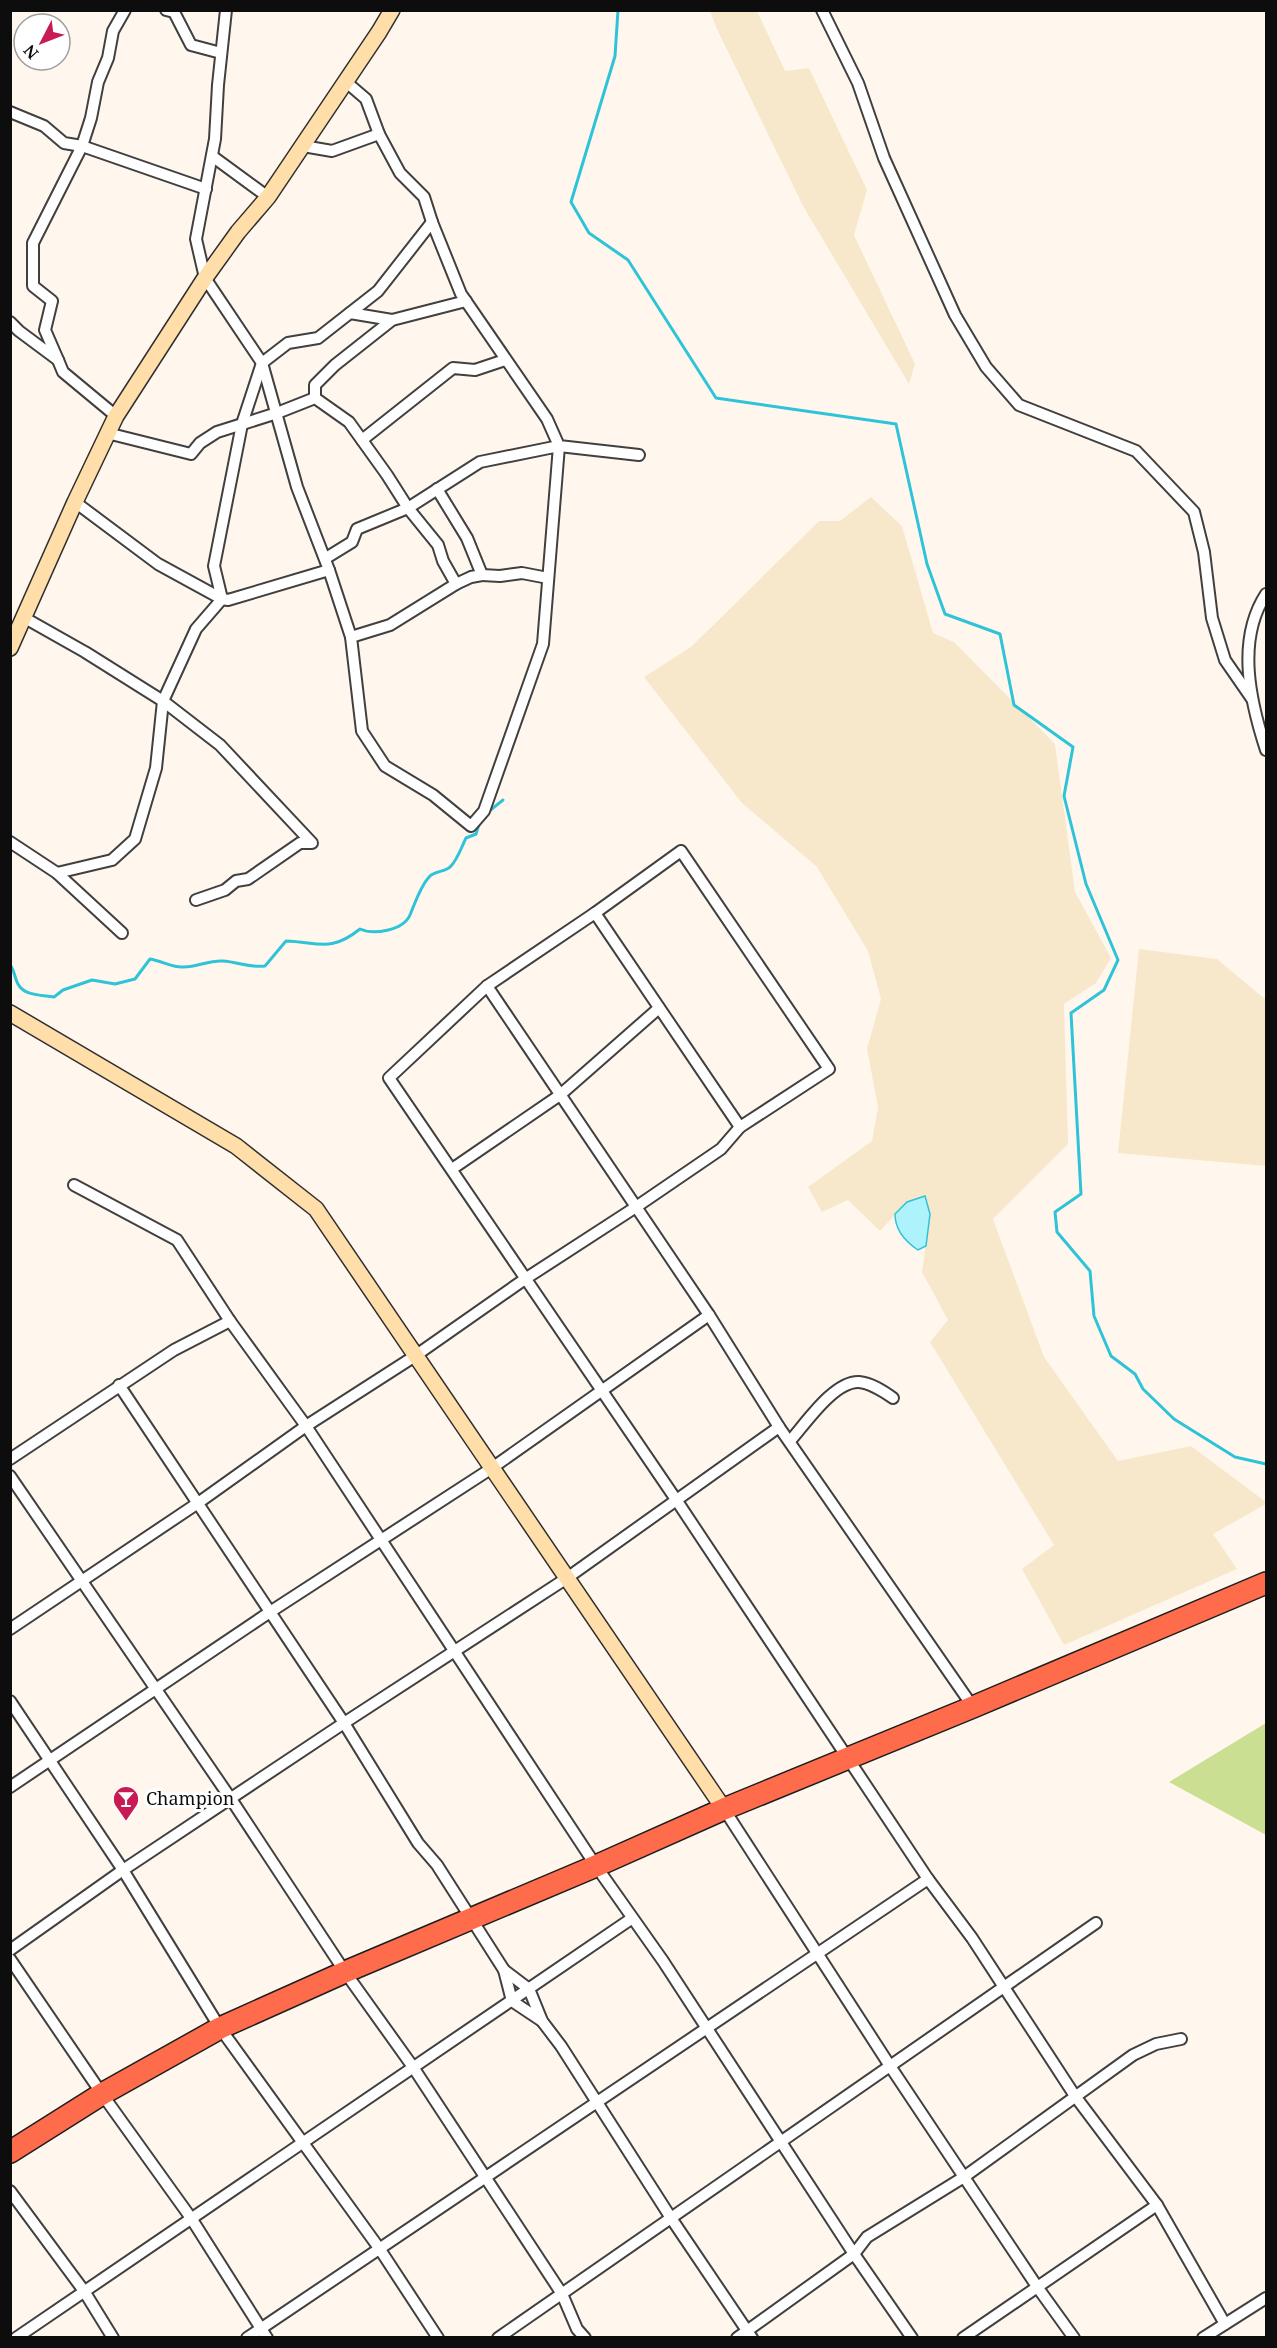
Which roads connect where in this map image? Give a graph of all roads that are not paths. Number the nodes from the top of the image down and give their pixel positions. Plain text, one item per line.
1 (125, 10) edge
2 (166, 10) edge
3 (226, 10) edge
4 (392, 10) edge
5 (822, 10) edge
6 (221, 53) junction
7 (345, 81) junction
8 (10, 112) edge
9 (379, 134) junction
10 (82, 146) junction
11 (303, 146) junction
12 (212, 156) junction
13 (206, 189) junction
14 (268, 197) junction
15 (432, 222) junction
16 (205, 278) junction
17 (466, 301) junction
18 (350, 313) junction
19 (392, 320) junction
20 (10, 322) edge
21 (58, 360) junction
22 (505, 360) junction
23 (262, 363) junction
24 (315, 398) junction
25 (277, 413) junction
26 (116, 416) junction
27 (242, 424) junction
28 (107, 433) junction
29 (362, 440) junction
30 (560, 447) junction
31 (639, 455) dead end
32 (437, 489) junction
33 (75, 502) junction
34 (408, 508) junction
35 (326, 558) junction
36 (329, 570) junction
37 (482, 574) junction
38 (548, 578) junction
39 (456, 584) junction
40 (1266, 594) edge
41 (222, 599) junction
42 (23, 617) junction
43 (13, 629) edge
44 (351, 637) junction
45 (10, 648) edge
46 (1252, 699) junction
47 (163, 701) junction
48 (1266, 750) edge
49 (10, 842) edge
50 (57, 873) junction
51 (196, 900) dead end
52 (595, 913) junction
53 (122, 933) dead end
54 (487, 987) junction
55 (659, 1008) junction
56 (10, 1013) edge
57 (560, 1095) junction
58 (740, 1126) junction
59 (452, 1169) junction
60 (74, 1185) dead end
61 (636, 1207) junction
62 (525, 1279) junction
63 (710, 1315) junction
64 (230, 1321) junction
65 (415, 1356) junction
66 (119, 1385) junction
67 (602, 1391) junction
68 (893, 1398) dead end
69 (306, 1426) junction
70 (779, 1427) junction
71 (790, 1440) junction
72 (10, 1459) edge
73 (492, 1468) junction
74 (10, 1476) edge
75 (677, 1501) junction
76 (198, 1503) junction
77 (380, 1539) junction
78 (567, 1578) junction
79 (81, 1580) junction
80 (1266, 1583) edge
81 (270, 1612) junction
82 (10, 1629) edge
83 (454, 1650) junction
84 (155, 1688) junction
85 (10, 1701) edge
86 (974, 1707) junction
87 (344, 1722) junction
88 (849, 1757) junction
89 (49, 1760) junction
90 (10, 1787) edge
91 (231, 1799) junction
92 (724, 1809) junction
93 (596, 1866) junction
94 (123, 1870) junction
95 (928, 1879) junction
96 (631, 1918) junction
97 (471, 1919) junction
98 (1096, 1923) dead end
99 (10, 1950) edge
100 (818, 1953) junction
101 (10, 1959) edge
102 (504, 1971) junction
103 (345, 1972) junction
104 (1003, 1987) junction
105 (529, 1989) junction
106 (512, 2001) junction
107 (542, 2021) junction
108 (220, 2028) junction
109 (706, 2028) junction
110 (1181, 2039) dead end
111 (890, 2066) junction
112 (413, 2067) junction
113 (102, 2094) junction
114 (1075, 2096) junction
115 (596, 2102) junction
116 (303, 2142) junction
117 (780, 2142) junction
118 (10, 2152) edge
119 (486, 2177) junction
120 (964, 2177) junction
121 (10, 2191) edge
122 (1157, 2205) junction
123 (191, 2218) junction
124 (671, 2218) junction
125 (380, 2248) junction
126 (854, 2254) junction
127 (1038, 2288) junction
128 (84, 2291) junction
129 (562, 2294) junction
130 (1266, 2298) edge
131 (1225, 2324) junction
132 (264, 2333) edge
133 (750, 2334) edge
134 (16, 2337) edge
135 (113, 2337) edge
136 (247, 2337) edge
137 (438, 2337) edge
138 (498, 2337) edge
139 (585, 2337) edge
140 (737, 2337) edge
141 (912, 2337) edge
142 (963, 2337) edge
143 (1074, 2337) edge
144 (1203, 2337) edge

1 - 10 street
2 - 6 street
3 - 6 street
4 - 7 street
5 - 46 street
6 - 12 street
7 - 9 street
7 - 11 street
8 - 10 street
9 - 11 street
9 - 15 street
10 - 13 street
10 - 21 street
11 - 14 street
12 - 13 street
12 - 14 street
13 - 16 street
14 - 16 street
15 - 17 street
15 - 18 street
16 - 23 street
16 - 26 street
17 - 19 street
17 - 22 street
18 - 19 street
18 - 23 street
19 - 24 street
20 - 21 street
21 - 26 street
22 - 29 street
22 - 30 street
23 - 25 street
23 - 27 street
24 - 25 street
24 - 29 street
25 - 27 street
25 - 35 street
26 - 28 street
27 - 28 street
27 - 41 street
28 - 33 street
29 - 34 street
30 - 31 street
30 - 32 street
30 - 38 street
32 - 34 street
32 - 37 street
33 - 41 street
33 - 42 street
34 - 35 street
34 - 39 street
35 - 36 street
36 - 41 street
36 - 44 street
37 - 38 street
37 - 39 street
38 - 44 street
39 - 44 street
40 - 46 street
41 - 47 street
42 - 43 street
42 - 47 street
43 - 45 street
46 - 48 street
47 - 50 street
47 - 51 street
49 - 50 street
50 - 53 street
52 - 54 street
52 - 55 street
52 - 58 street
54 - 57 street
54 - 59 street
55 - 57 street
55 - 58 street
56 - 65 street
57 - 59 street
57 - 61 street
58 - 61 street
59 - 62 street
60 - 64 street
61 - 62 street
61 - 63 street
62 - 65 street
62 - 67 street
63 - 67 street
63 - 70 street
64 - 66 street
64 - 69 street
65 - 69 street
65 - 73 street
66 - 72 street
66 - 76 street
67 - 73 street
67 - 75 street
68 - 71 street
69 - 76 street
69 - 77 street
70 - 71 street
70 - 75 street
71 - 86 street
73 - 77 street
73 - 78 street
74 - 79 street
75 - 78 street
75 - 88 street
76 - 79 street
76 - 81 street
77 - 81 street
77 - 83 street
78 - 83 street
78 - 92 street
79 - 82 street
79 - 84 street
80 - 86 highway
81 - 84 street
81 - 87 street
83 - 87 street
83 - 93 street
84 - 89 street
84 - 91 street
85 - 89 street
86 - 88 highway
87 - 91 street
87 - 97 street
88 - 92 highway
88 - 95 street
89 - 90 street
89 - 94 street
91 - 94 street
91 - 103 street
92 - 93 highway
92 - 100 street
93 - 96 street
93 - 97 highway
94 - 99 street
94 - 108 street
95 - 100 street
95 - 104 street
96 - 105 street
96 - 109 street
97 - 102 street
97 - 103 highway
98 - 104 street
100 - 109 street
100 - 111 street
101 - 113 street
102 - 105 street
102 - 106 street
103 - 108 highway
103 - 112 street
104 - 111 street
104 - 114 street
105 - 106 street
105 - 107 street
106 - 107 street
106 - 112 street
107 - 115 street
108 - 113 highway
108 - 116 street
109 - 115 street
109 - 117 street
110 - 114 street
111 - 117 street
111 - 120 street
112 - 116 street
112 - 119 street
113 - 118 highway
113 - 123 street
114 - 120 street
114 - 122 street
115 - 119 street
115 - 124 street
116 - 123 street
116 - 125 street
117 - 124 street
117 - 126 street
119 - 125 street
119 - 129 street
120 - 126 street
120 - 127 street
121 - 128 street
122 - 127 street
122 - 131 street
123 - 128 street
123 - 132 street
124 - 129 street
124 - 133 street
125 - 132 street
125 - 137 street
126 - 133 street
126 - 141 street
127 - 142 street
127 - 143 street
128 - 134 street
128 - 135 street
129 - 138 street
129 - 139 street
130 - 131 street
131 - 144 street
132 - 136 street
133 - 140 street

